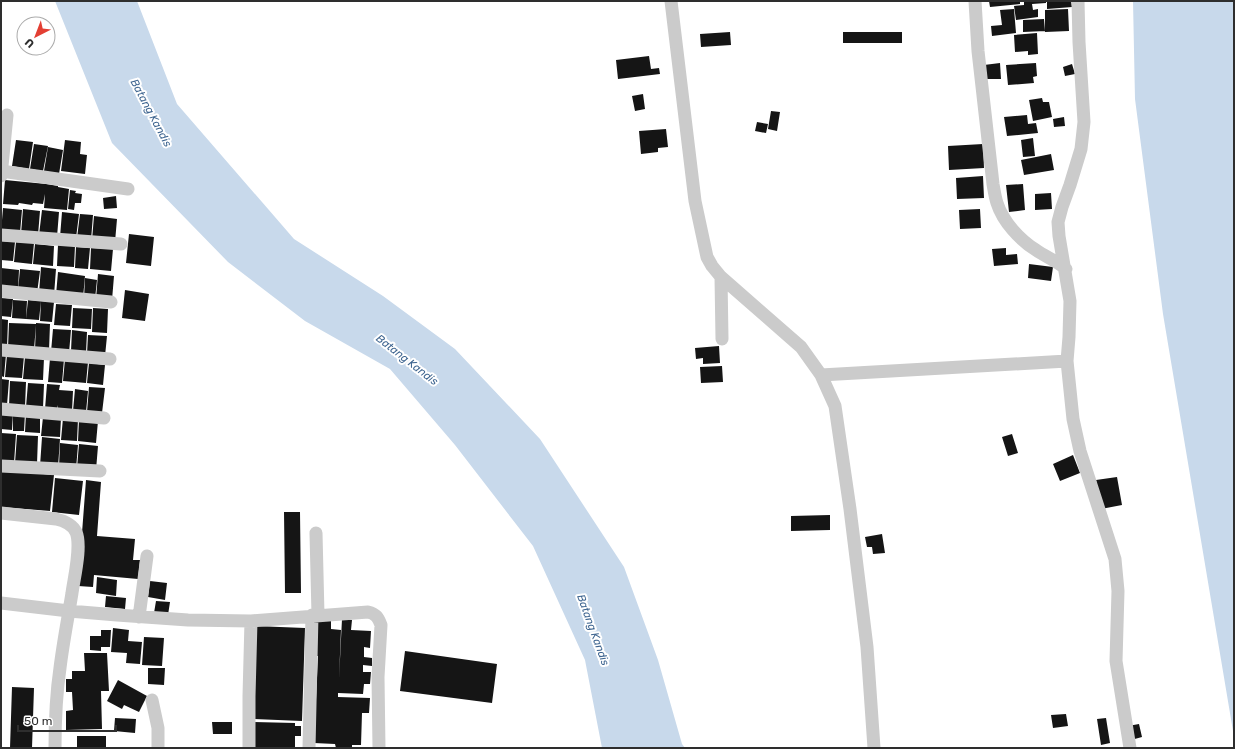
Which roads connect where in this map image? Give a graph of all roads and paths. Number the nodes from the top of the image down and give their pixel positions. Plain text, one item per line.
1 (672, 1) edge
2 (975, 1) edge
3 (1078, 1) edge
4 (7, 115) dead end
5 (2, 171) edge
6 (1, 176) edge
7 (128, 188) dead end
8 (1, 234) edge
9 (121, 244) dead end
10 (1066, 269) junction
11 (721, 276) junction
12 (1, 291) edge
13 (111, 302) dead end
14 (722, 339) dead end
15 (1, 350) edge
16 (110, 359) dead end
17 (1067, 361) junction
18 (822, 374) junction
19 (1, 409) edge
20 (104, 418) dead end
21 (1, 466) edge
22 (100, 471) dead end
23 (1, 513) edge
24 (316, 533) dead end
25 (147, 556) dead end
26 (1, 603) edge
27 (69, 611) junction
28 (315, 615) junction
29 (139, 617) junction
30 (251, 621) junction
31 (152, 700) dead end
32 (55, 748) edge
33 (158, 748) edge
34 (249, 748) edge
35 (309, 748) edge
36 (379, 748) edge
37 (874, 748) edge
38 (1130, 748) edge

1 - 11 street
2 - 10 street
3 - 10 street
4 - 5 street
5 - 6 street
5 - 7 street
8 - 9 street
10 - 17 street
11 - 14 street
11 - 18 street
12 - 13 street
15 - 16 street
17 - 18 street
17 - 38 street
18 - 37 street
19 - 20 street
21 - 22 street
23 - 27 street
24 - 28 street
25 - 29 street
26 - 27 street
27 - 29 street
27 - 32 street
28 - 30 street
28 - 35 street
28 - 36 street
29 - 30 street
30 - 34 street
31 - 33 street

